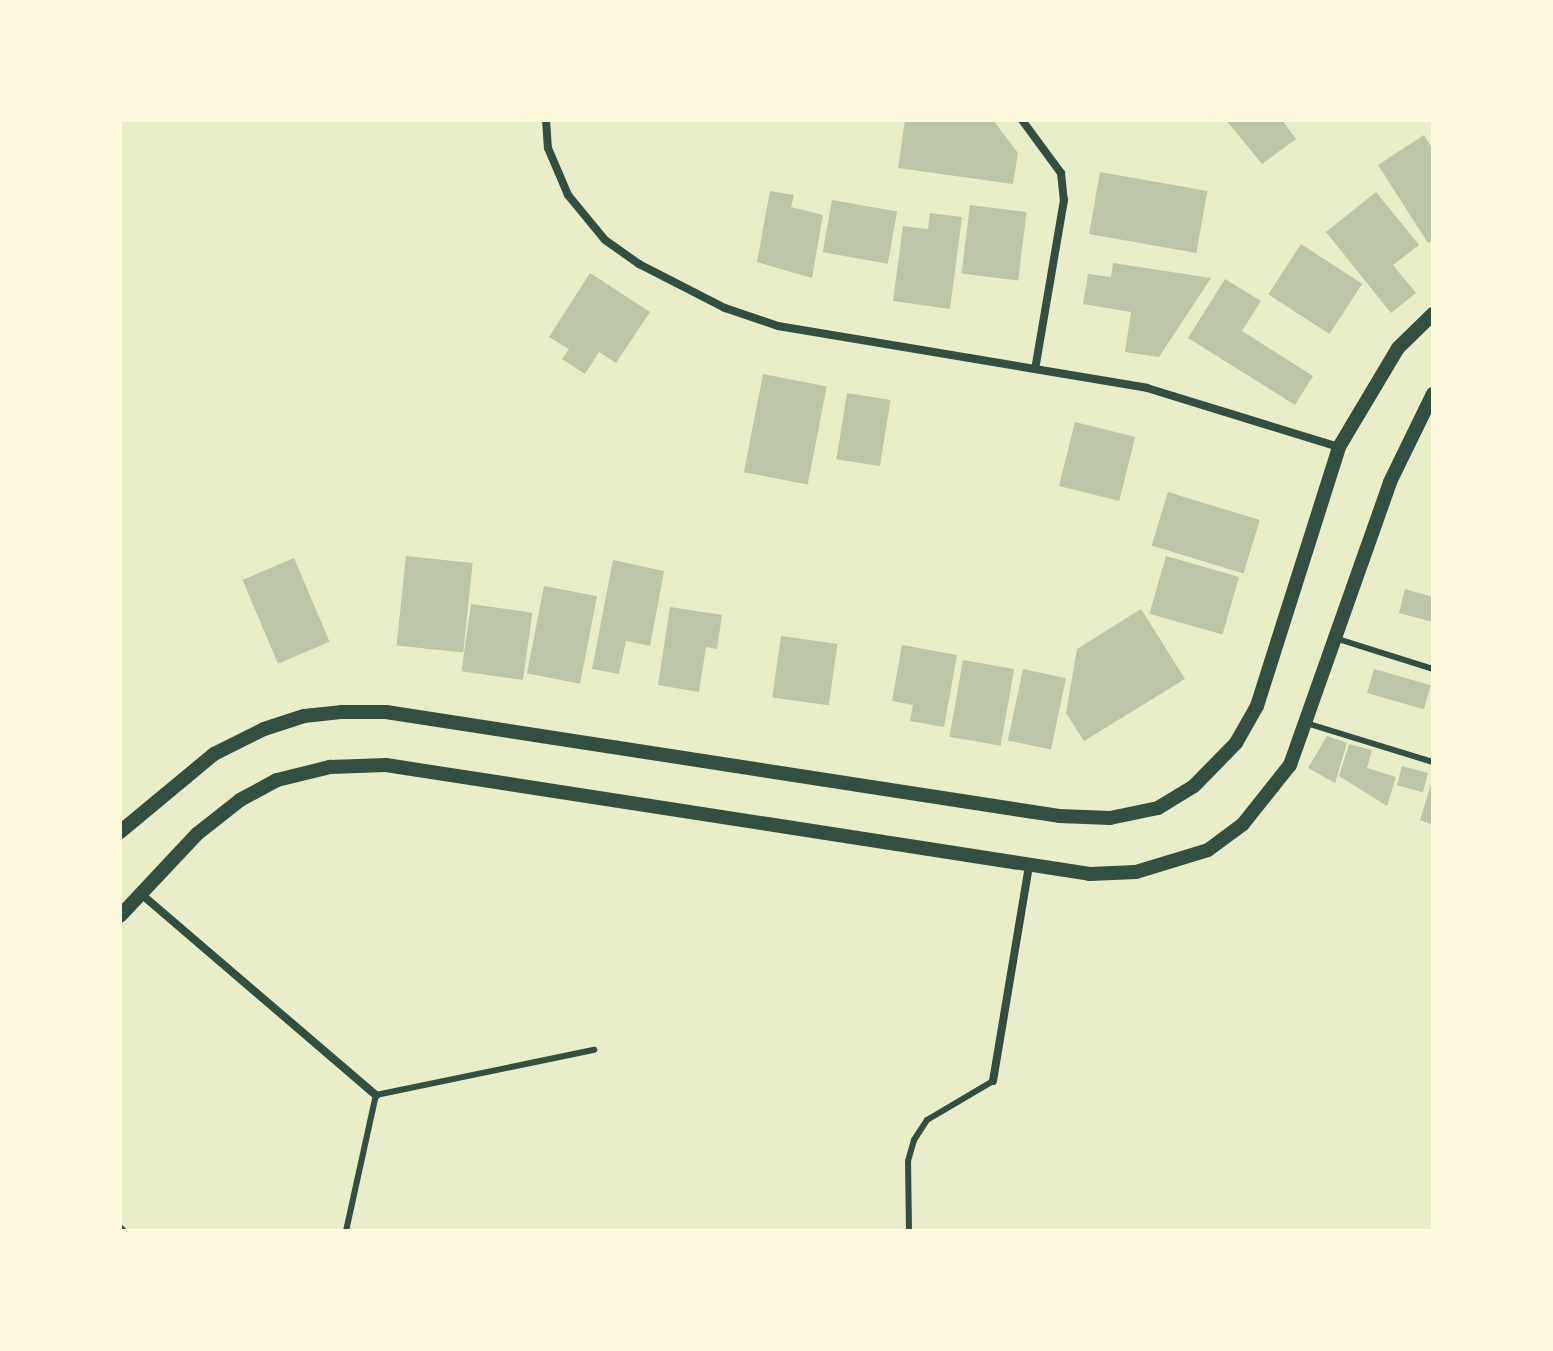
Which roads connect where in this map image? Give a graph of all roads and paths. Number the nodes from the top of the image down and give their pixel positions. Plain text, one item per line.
1 (546, 120) edge
2 (1022, 120) edge
3 (1433, 314) edge
4 (1035, 369) junction
5 (1433, 394) edge
6 (1339, 447) junction
7 (1338, 639) junction
8 (1433, 669) edge
9 (1306, 723) junction
10 (1433, 762) edge
11 (120, 832) edge
12 (1029, 867) junction
13 (139, 892) junction
14 (120, 916) edge
15 (594, 1050) dead end
16 (993, 1081) joint
17 (376, 1095) junction
18 (346, 1231) edge
19 (909, 1231) edge

1 - 4 street
2 - 4 street
3 - 6 street
4 - 6 street
5 - 7 street
6 - 11 street
7 - 8 lane
7 - 9 street
9 - 10 lane
9 - 12 street
12 - 13 street
12 - 16 street
13 - 14 street
13 - 17 street
15 - 17 lane
16 - 19 lane
17 - 18 lane

